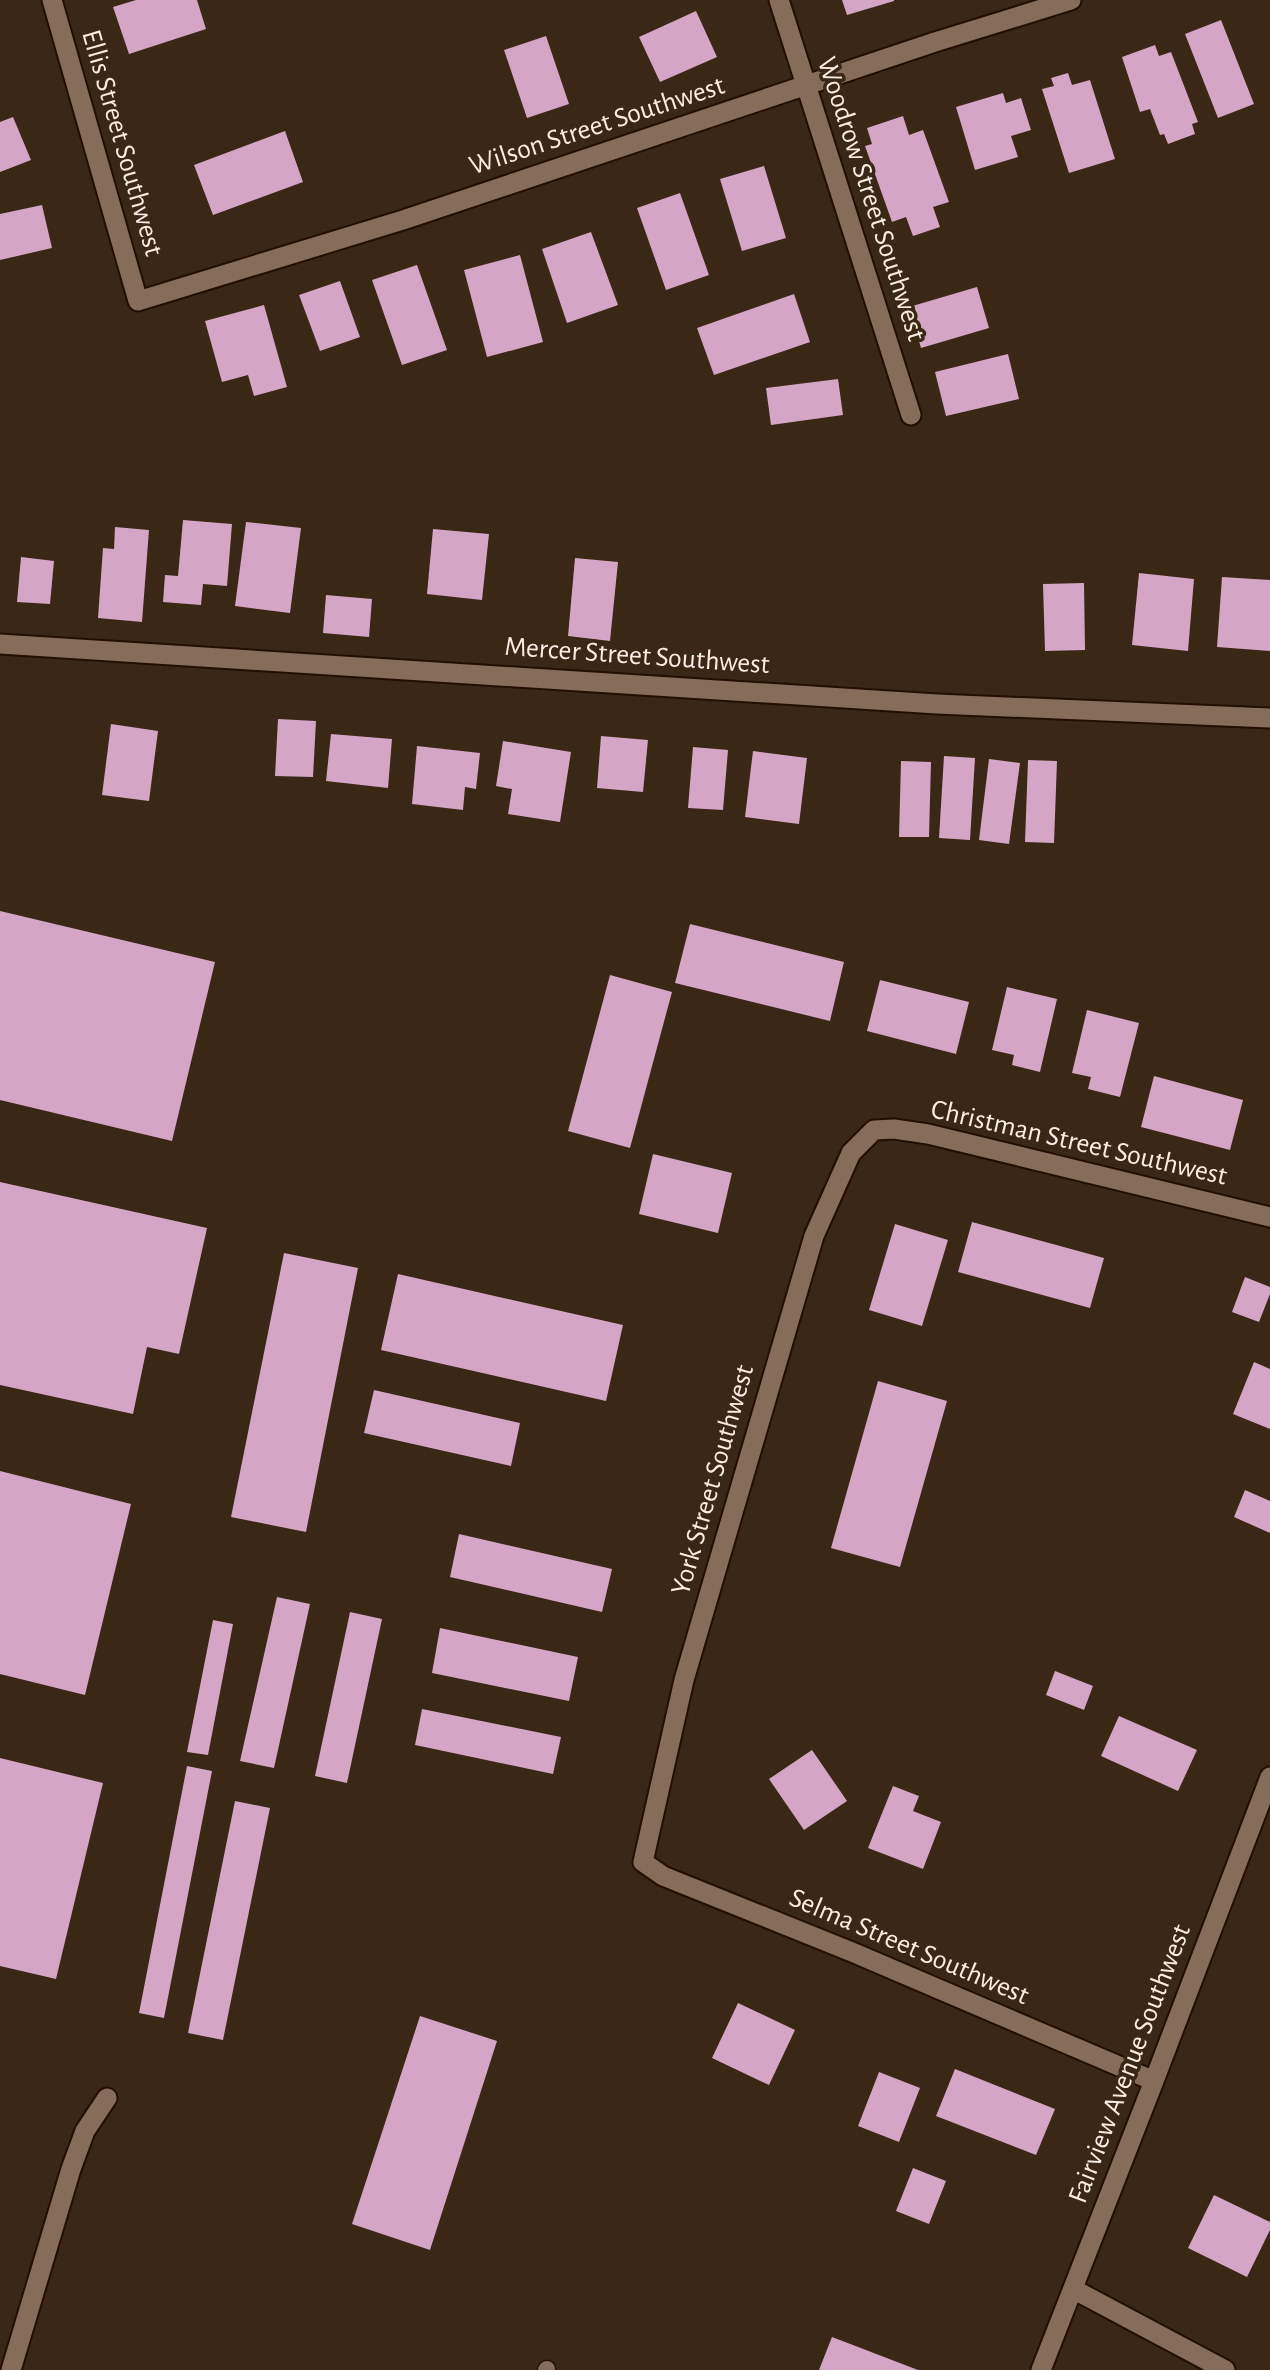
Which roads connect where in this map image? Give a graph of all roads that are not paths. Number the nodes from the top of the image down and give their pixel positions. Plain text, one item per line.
1 (52, 0) edge
2 (779, 0) edge
3 (1072, 0) edge
4 (805, 86) junction
5 (138, 301) joint
6 (911, 415) dead end
7 (0, 644) edge
8 (1270, 718) edge
9 (874, 1130) joint
10 (1270, 1217) edge
11 (1270, 1777) edge
12 (1262, 1821) edge
13 (643, 1862) joint
14 (1154, 2081) junction
15 (107, 2098) dead end
16 (1073, 2289) junction
17 (11, 2370) edge
18 (1041, 2370) edge
19 (1225, 2370) edge

1 - 5 street, Ellis Street Southwest
2 - 4 street, Woodrow Street Southwest
3 - 4 street, Wilson Street Southwest
4 - 5 street, Wilson Street Southwest
4 - 6 street, Woodrow Street Southwest
7 - 8 street, Mercer Street Southwest
9 - 10 street, Christman Street Southwest
9 - 13 street, York Street Southwest
11 - 12 street, Fairview Avenue Southwest
12 - 14 street, Fairview Avenue Southwest
13 - 14 street, Selma Street Southwest
14 - 16 street, Fairview Avenue Southwest
15 - 17 street
16 - 18 street, Fairview Avenue Southwest
16 - 19 street

